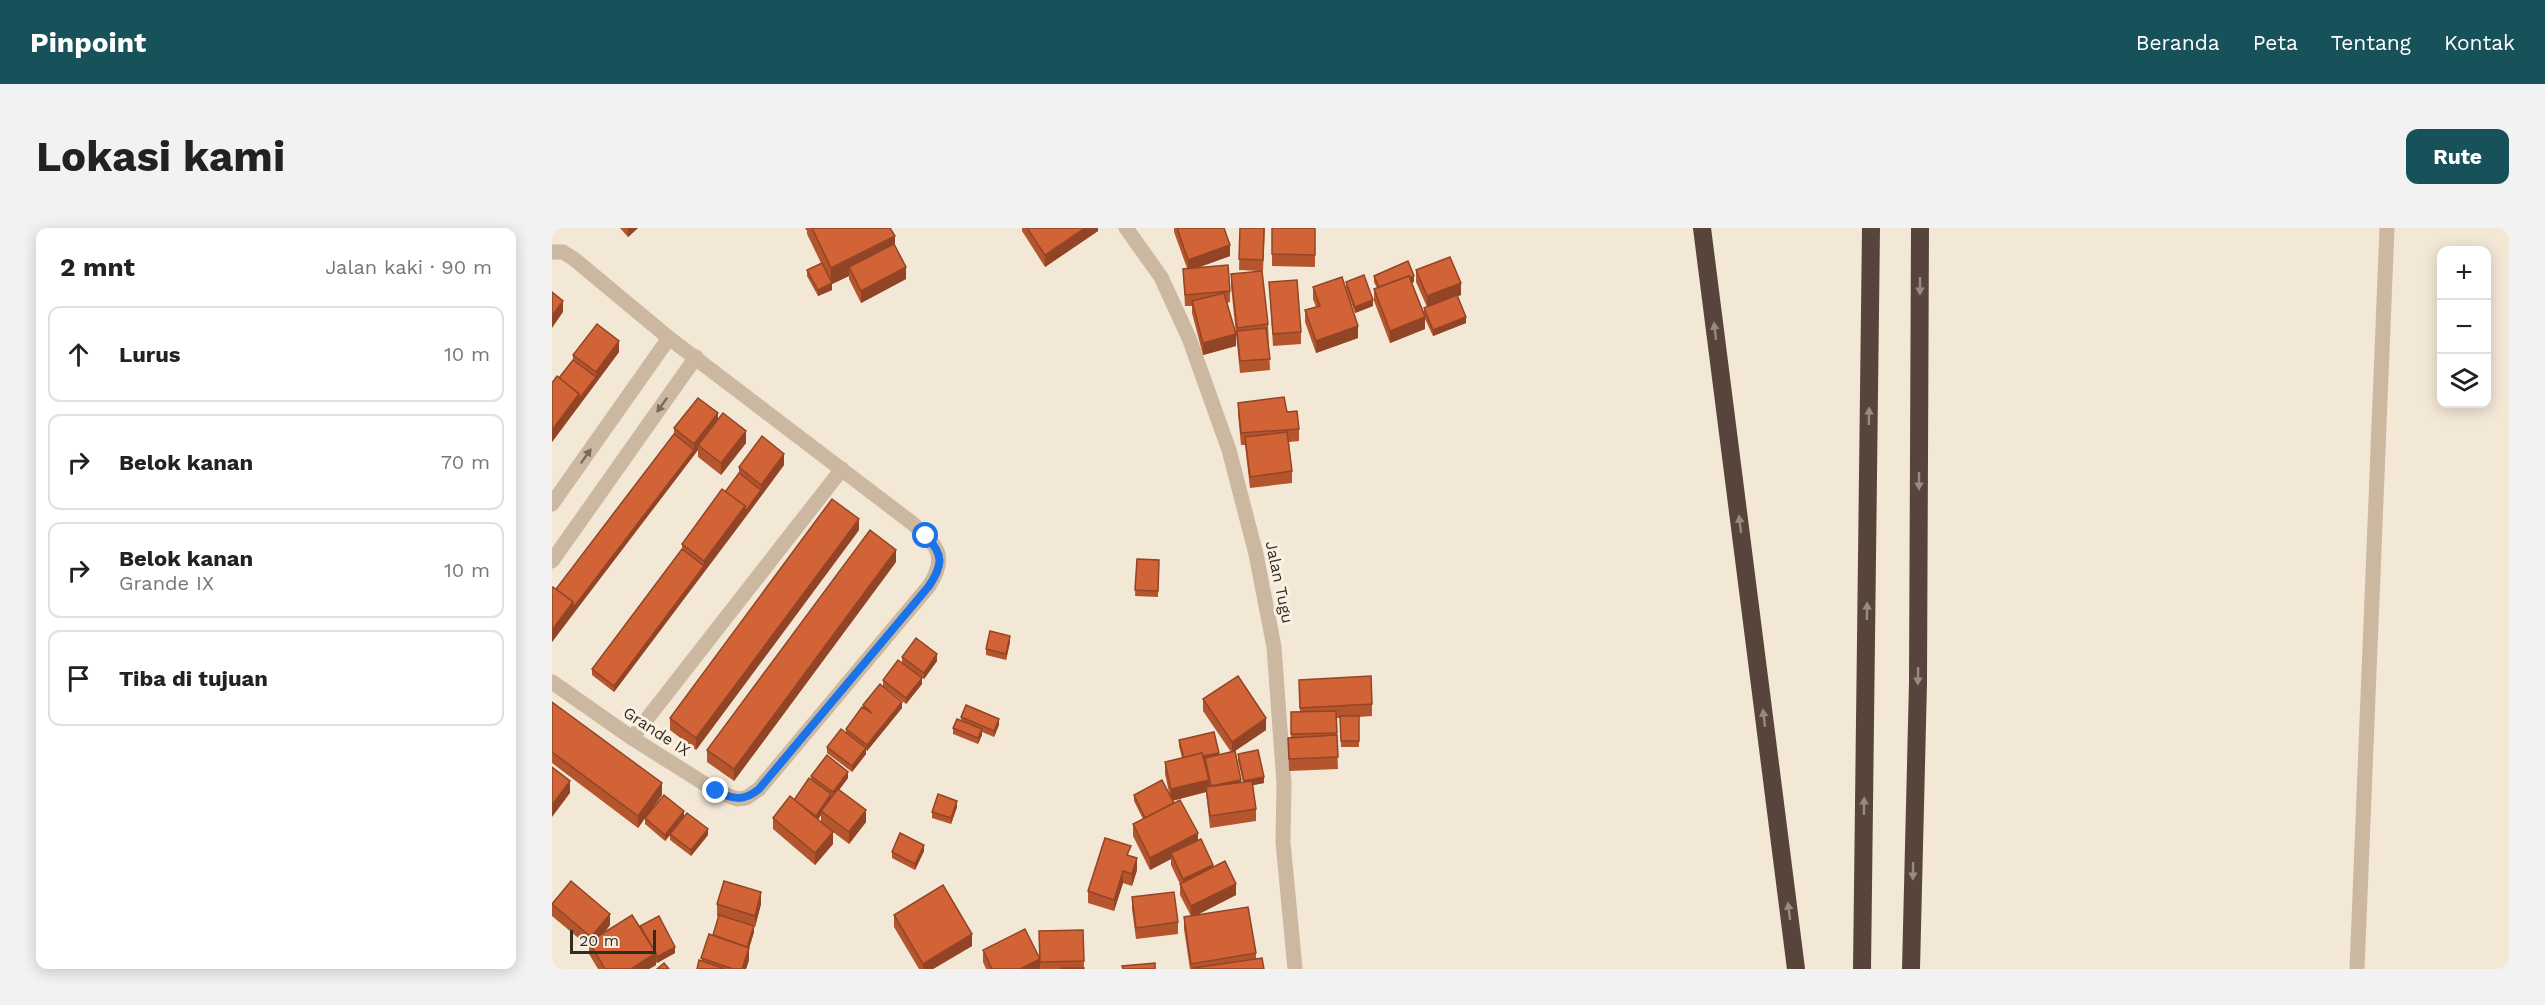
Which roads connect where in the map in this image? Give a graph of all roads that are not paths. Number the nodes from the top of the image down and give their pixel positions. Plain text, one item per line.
1 (1126, 228) edge
2 (1702, 228) edge
3 (1871, 228) edge
4 (1920, 228) edge
5 (2387, 228) edge
6 (552, 252) edge
7 (669, 338) junction
8 (696, 357) junction
9 (842, 469) junction
10 (552, 504) edge
11 (552, 561) edge
12 (552, 682) edge
13 (632, 738) junction
14 (1295, 969) edge
15 (1796, 969) edge
16 (1863, 969) edge
17 (1911, 969) edge
18 (2357, 969) edge

1 - 14 street, Jalan Tugu
15 -> 2 highway
16 -> 3 highway
4 -> 17 highway
5 - 18 street
6 - 7 street
7 - 8 street
10 -> 7 street
8 - 9 street
8 -> 11 street
9 - 13 street
9 - 13 street, Grande IX
12 - 13 street, Grande IX

